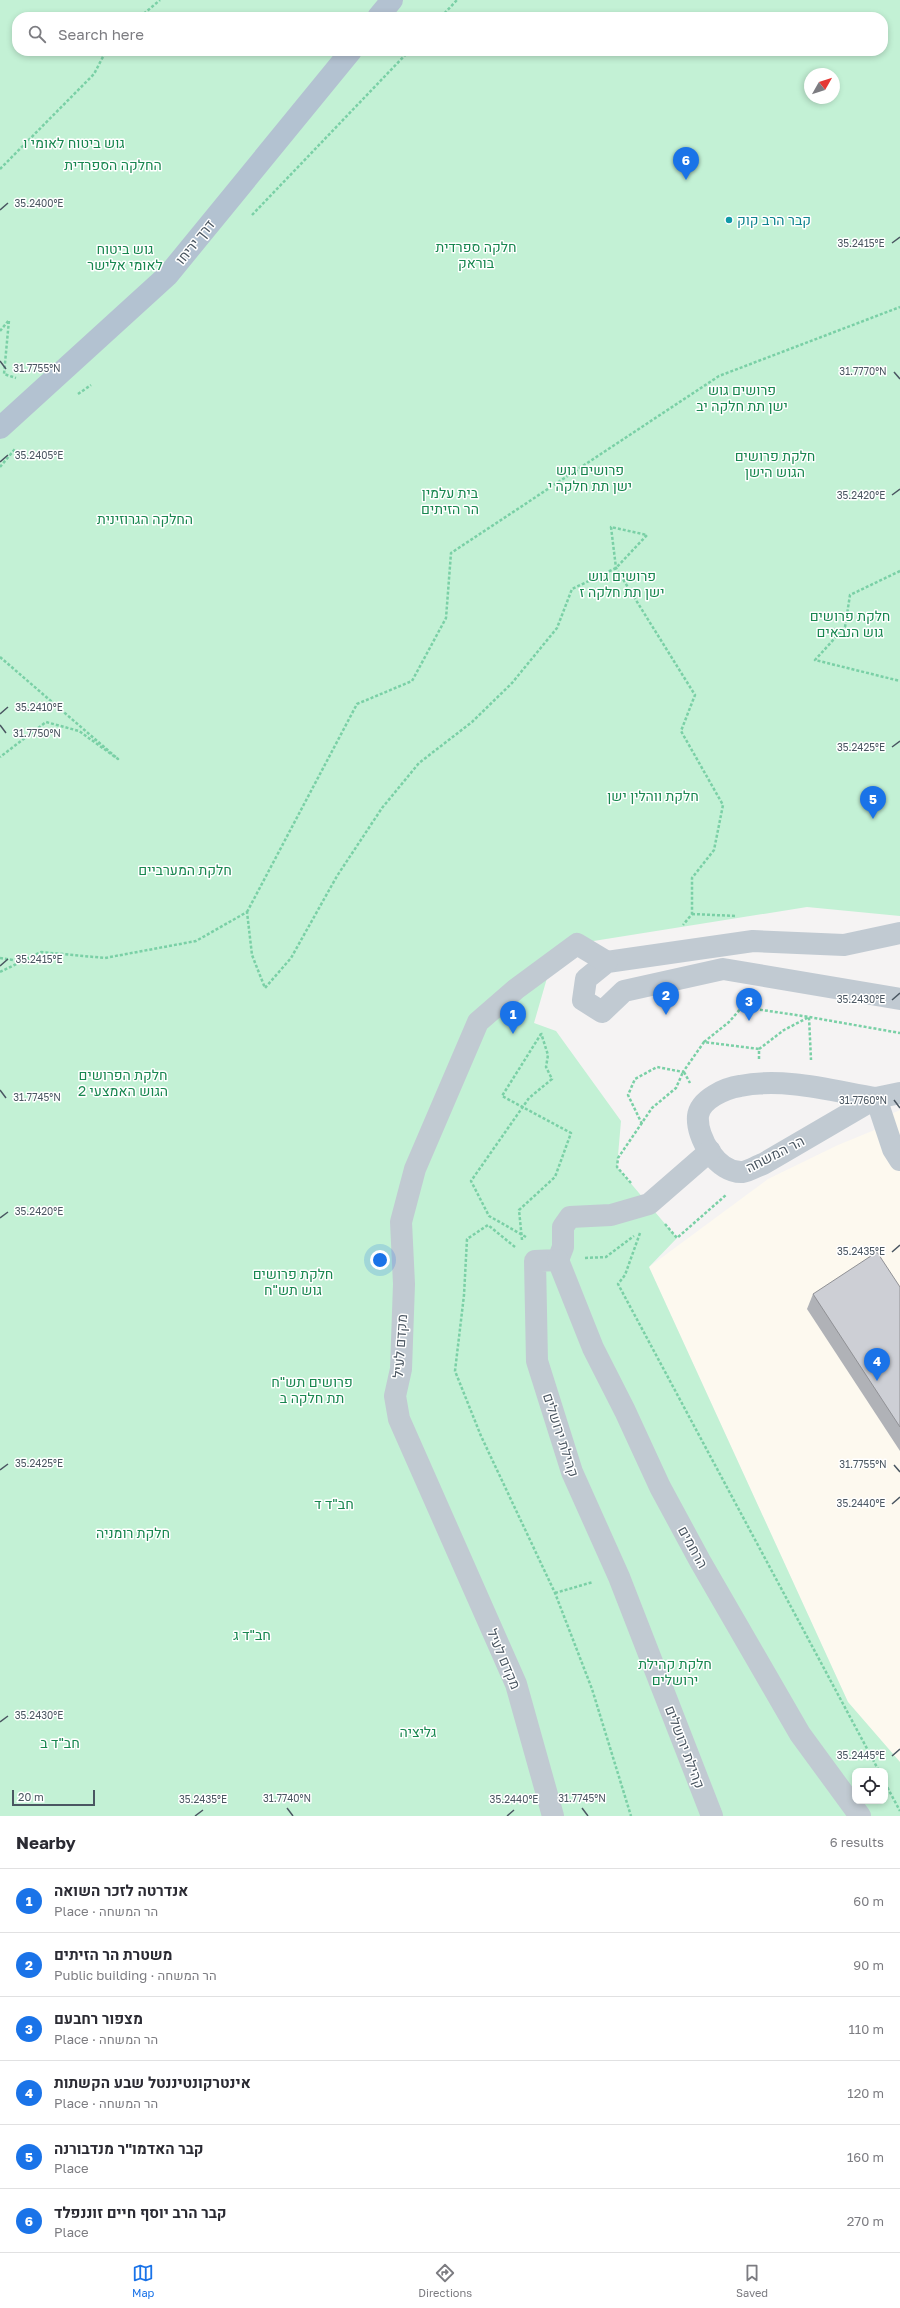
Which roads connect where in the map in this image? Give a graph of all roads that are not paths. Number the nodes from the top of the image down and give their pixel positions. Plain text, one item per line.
1 (392, 0) edge
2 (382, 12) edge
3 (347, 56) edge
4 (0, 428) edge
5 (900, 933) edge
6 (607, 962) junction
7 (900, 999) edge
8 (900, 1093) edge
9 (876, 1098) junction
10 (710, 1151) junction
11 (900, 1160) edge
12 (558, 1260) junction
13 (553, 1816) edge
14 (712, 1816) edge
15 (860, 1816) edge

1 - 2 main road
3 - 4 main road, דרך יריחו
5 - 6 street
6 - 7 street
6 - 13 street, מקדם לעיל
8 - 9 street, הר המשחה
9 - 10 street, הר המשחה
9 - 10 street, הר המשחה
9 - 11 street
10 - 12 street
12 - 14 street, קהילת ירושלים
12 - 15 street, הרחמים

